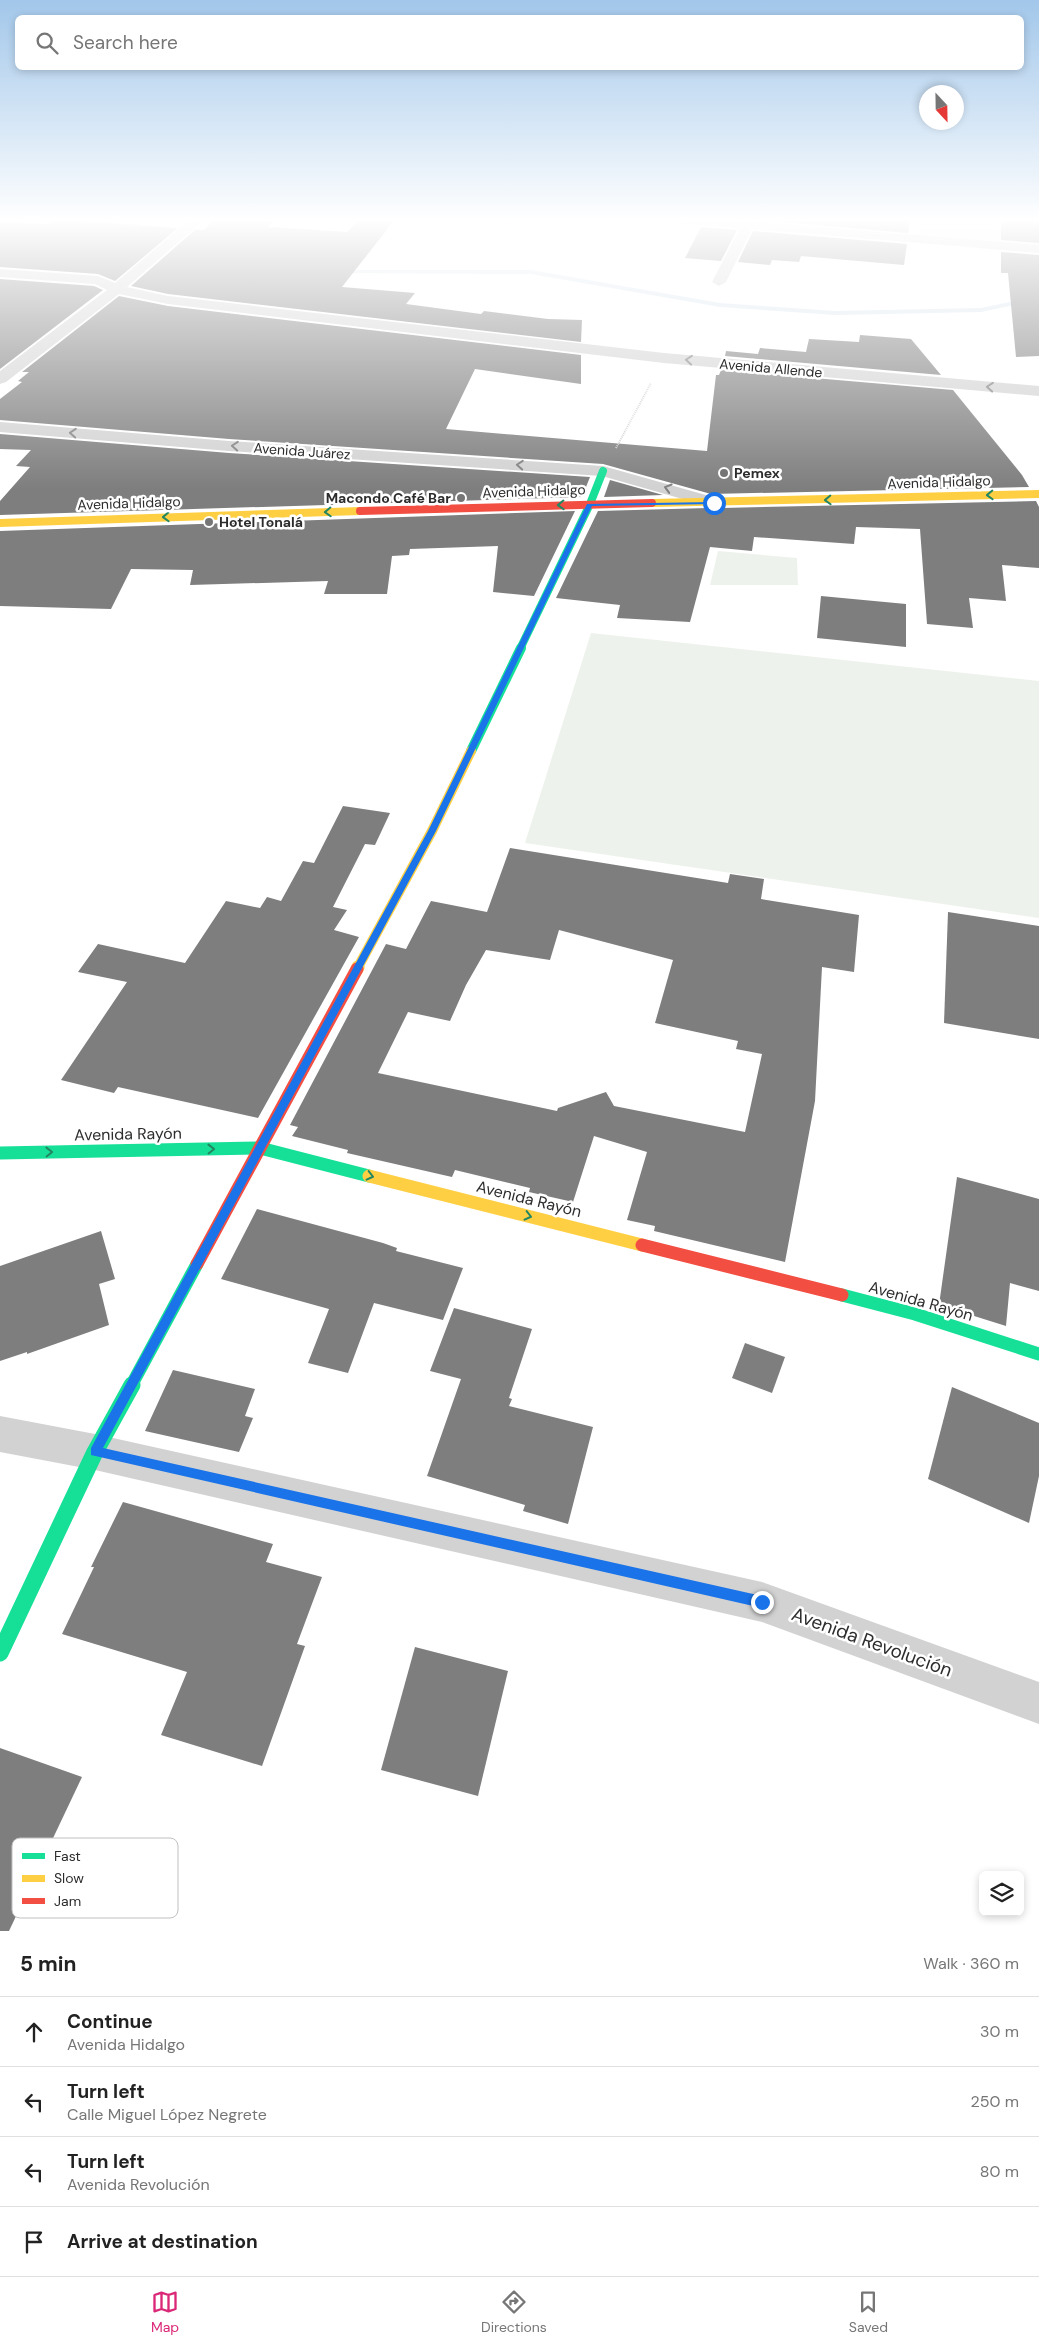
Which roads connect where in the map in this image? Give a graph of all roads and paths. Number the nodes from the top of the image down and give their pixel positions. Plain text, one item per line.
1 (91, 308) edge
2 (231, 308) edge
3 (664, 358) junction
4 (0, 379) edge
5 (1039, 391) edge
6 (0, 427) edge
7 (603, 471) junction
8 (1039, 494) edge
9 (714, 503) junction
10 (590, 504) junction
11 (0, 523) edge
12 (260, 1148) junction
13 (0, 1153) edge
14 (1039, 1354) edge
15 (0, 1434) edge
16 (95, 1452) junction
17 (0, 1653) edge
18 (1039, 1703) edge

1 - 4 street
2 - 3 street, Avenida Allende
5 -> 3 street, Avenida Allende
3 - 7 path
7 -> 6 street, Avenida Juárez
9 -> 7 street, Avenida Juárez
7 - 10 main road
8 -> 9 main road, Avenida Hidalgo
9 - 10 main road, Avenida Hidalgo
10 -> 11 main road, Avenida Hidalgo
10 - 12 main road
13 -> 12 main road, Avenida Rayón
12 -> 14 main road, Avenida Rayón
12 - 16 main road
15 - 16 street, Avenida Revolución
16 - 17 main road
16 - 18 street, Avenida Revolución

